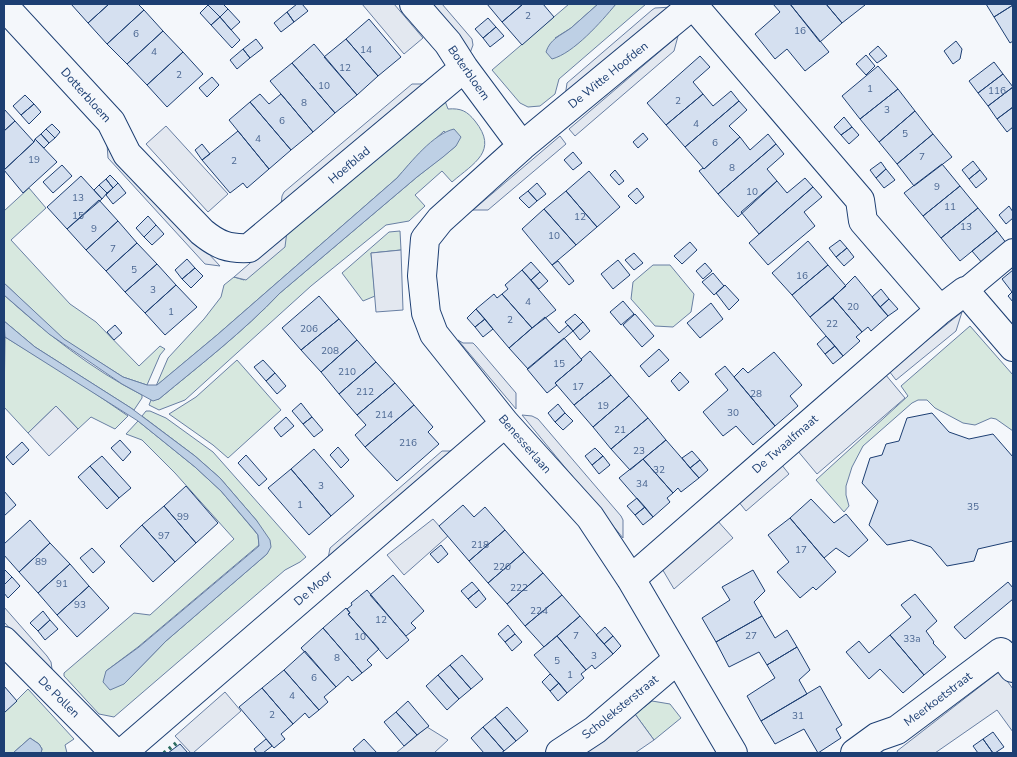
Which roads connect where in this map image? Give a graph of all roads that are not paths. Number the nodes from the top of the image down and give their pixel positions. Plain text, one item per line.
1 (414, 4) edge
2 (693, 4) edge
3 (4, 6) edge
4 (464, 68) junction
5 (522, 146) junction
6 (228, 247) joint
7 (1013, 251) edge
8 (965, 291) junction
9 (940, 310) junction
10 (1013, 347) edge
11 (505, 423) junction
12 (631, 578) junction
13 (4, 641) edge
14 (678, 659) junction
15 (1013, 668) edge
16 (115, 753) edge
17 (122, 753) edge
18 (560, 753) edge
19 (733, 753) edge
20 (855, 753) edge

1 - 4 street, Boterbloem
2 - 5 street, De Witte Hoofden
2 - 9 street
3 - 6 street, Dotterbloem
4 - 5 street, Boterbloem
4 - 6 street, Hoefblad
5 - 11 street, Benesserlaan
7 - 8 street
8 - 9 street, De Twaalfmaat
8 - 10 street
9 - 12 street, De Twaalfmaat
11 - 12 street, Benesserlaan
11 - 17 street, De Moor
12 - 14 street, Benesserlaan
13 - 16 street, De Pollen
14 - 18 street, Scholeksterstraat
14 - 19 street, Benesserlaan
15 - 20 street, Meerkoetstraat

